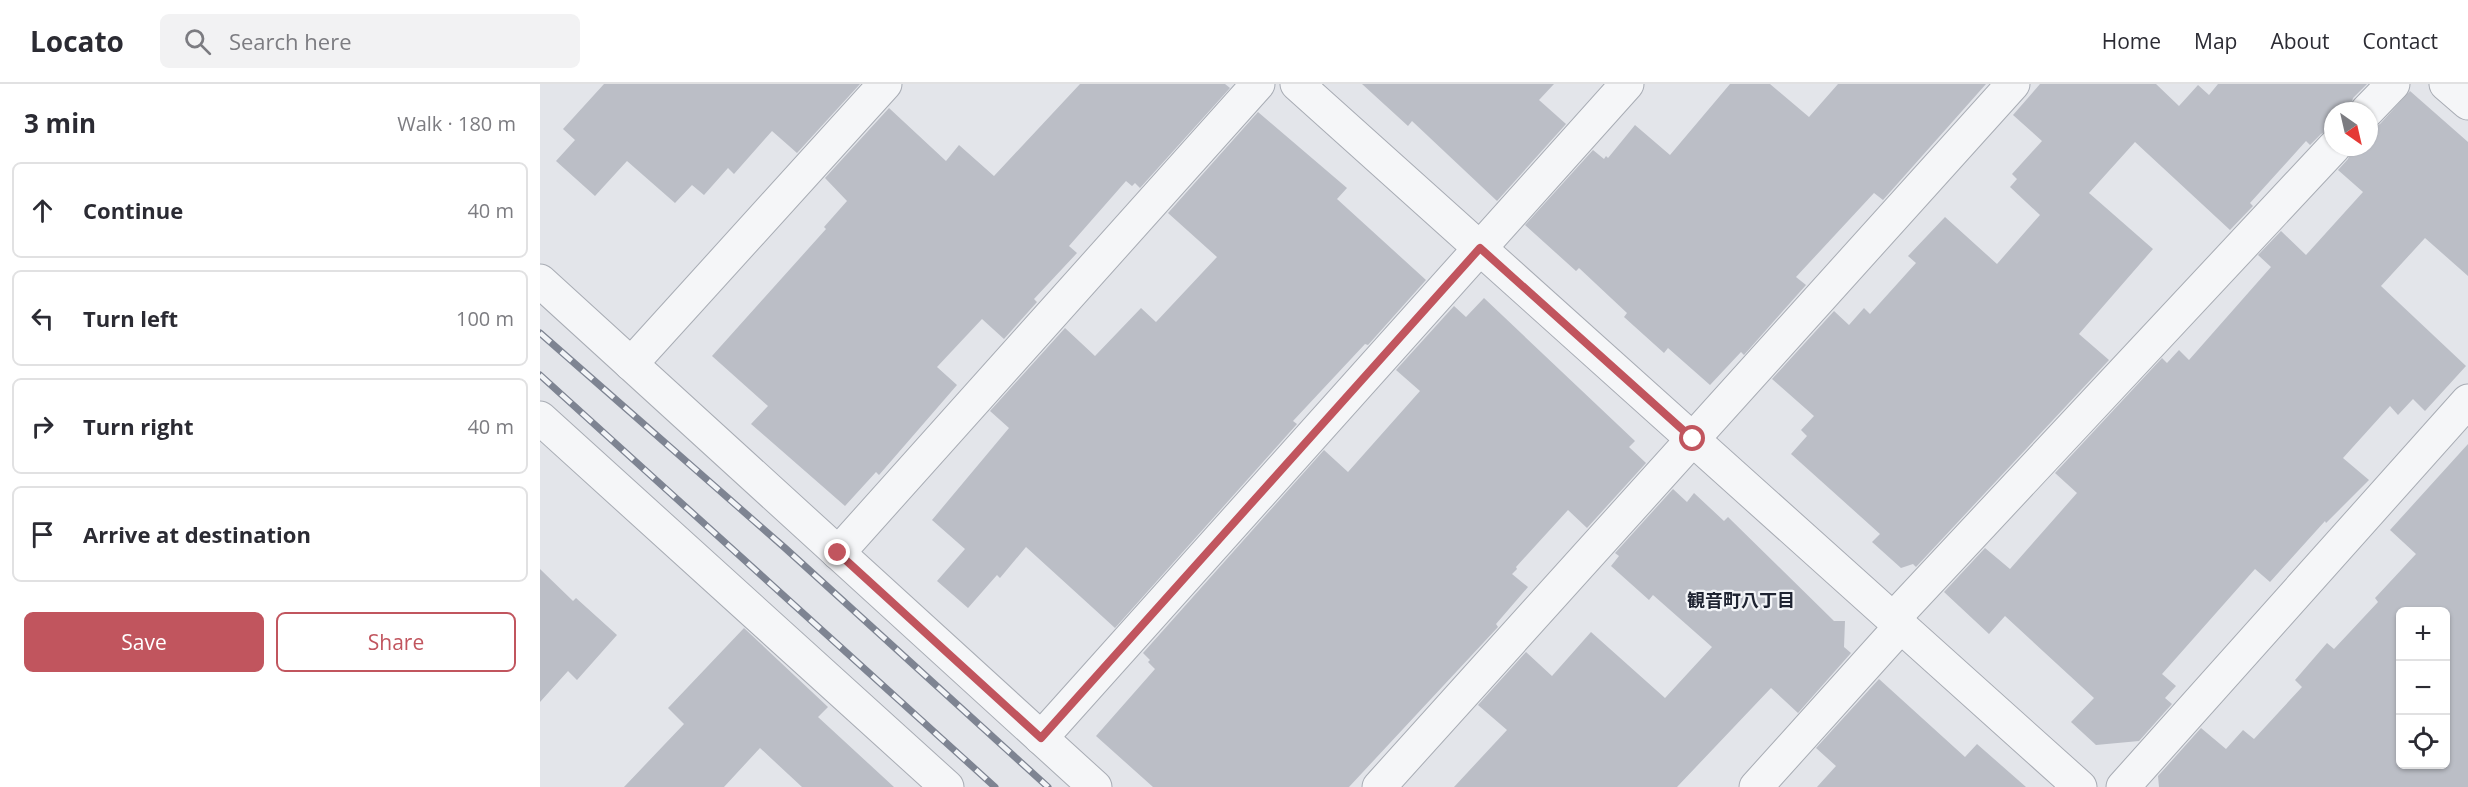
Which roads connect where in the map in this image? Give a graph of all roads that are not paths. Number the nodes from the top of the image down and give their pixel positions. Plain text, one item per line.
1 (885, 84) edge
2 (1258, 84) edge
3 (1297, 84) edge
4 (1627, 84) edge
5 (2013, 84) edge
6 (2393, 84) edge
7 (2446, 84) edge
8 (2376, 102) edge
9 (2468, 103) edge
10 (2326, 156) edge
11 (1480, 248) junction
12 (540, 281) edge
13 (631, 364) junction
14 (2468, 401) edge
15 (540, 418) edge
16 (1693, 439) junction
17 (838, 553) junction
18 (1897, 622) junction
19 (1041, 738) junction
20 (947, 787) edge
21 (1095, 787) edge
22 (1379, 787) edge
23 (1756, 787) edge
24 (2080, 787) edge
25 (2123, 787) edge

1 - 13 street
2 - 17 street
3 - 11 street
4 - 11 street
5 - 16 street
6 - 8 street
7 - 9 street
10 - 18 street
11 - 16 street
11 - 19 street
12 - 13 street
13 - 17 street
14 - 25 street
15 - 20 street
16 - 18 street
16 - 22 street
17 - 19 street
18 - 23 street
18 - 24 street
19 - 21 street

